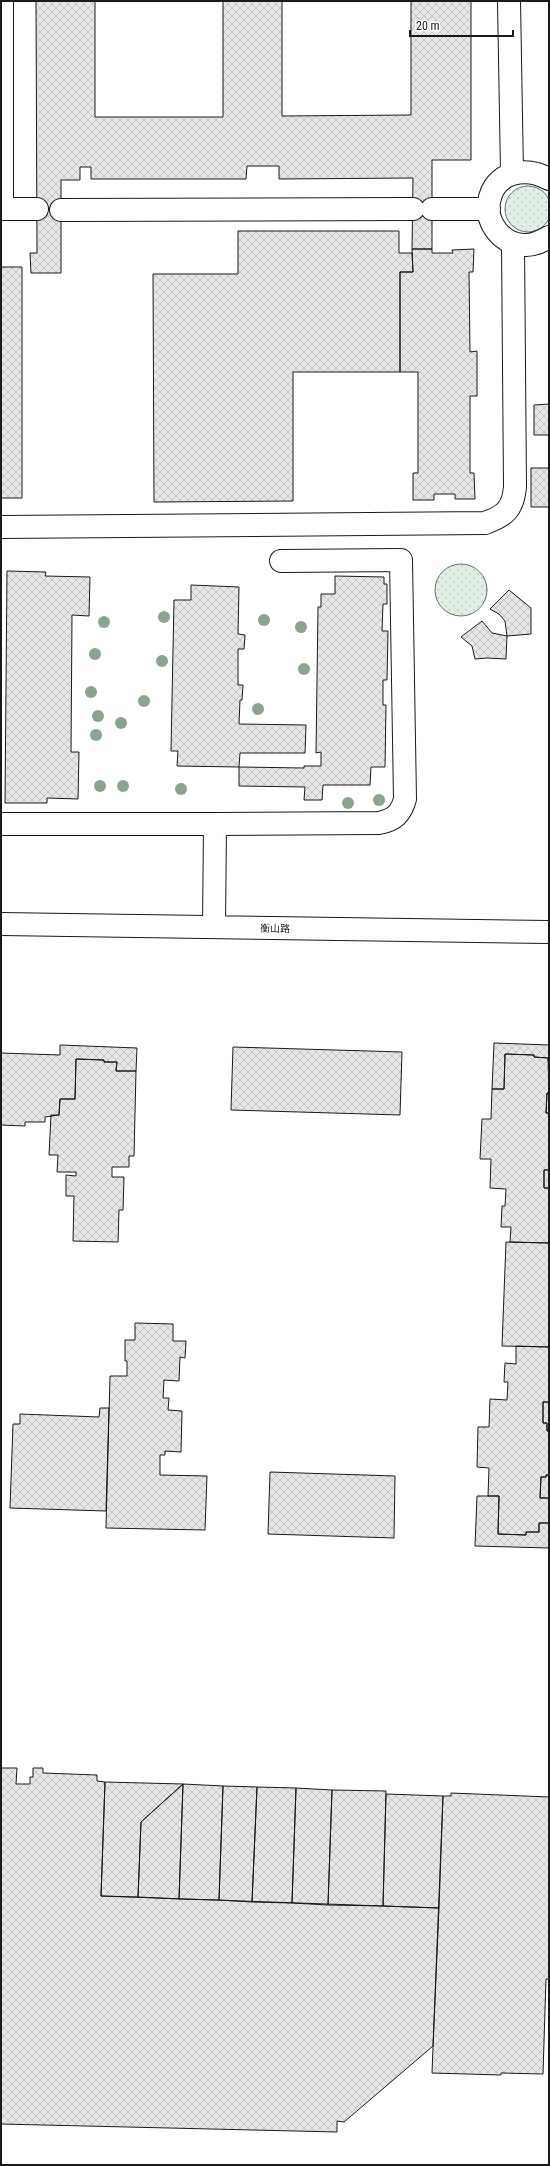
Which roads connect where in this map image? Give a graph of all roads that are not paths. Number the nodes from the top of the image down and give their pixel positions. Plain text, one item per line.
1 (2, 1) edge
2 (510, 1) edge
3 (512, 173) junction
4 (549, 179) edge
5 (37, 209) dead end
6 (489, 209) junction
7 (1, 210) edge
8 (61, 210) dead end
9 (549, 237) edge
10 (513, 244) junction
11 (1, 527) edge
12 (281, 561) dead end
13 (1, 824) edge
14 (215, 824) junction
15 (1, 924) edge
16 (214, 927) junction
17 (549, 932) edge

1 - 7 street
2 - 3 street
3 - 4 street
3 - 6 street
5 - 7 street
6 - 8 street
6 - 10 street
9 - 10 street
10 - 11 street
12 - 14 street
13 - 14 street
14 - 16 street
15 - 16 street, 衡山路
16 - 17 street, 衡山路

